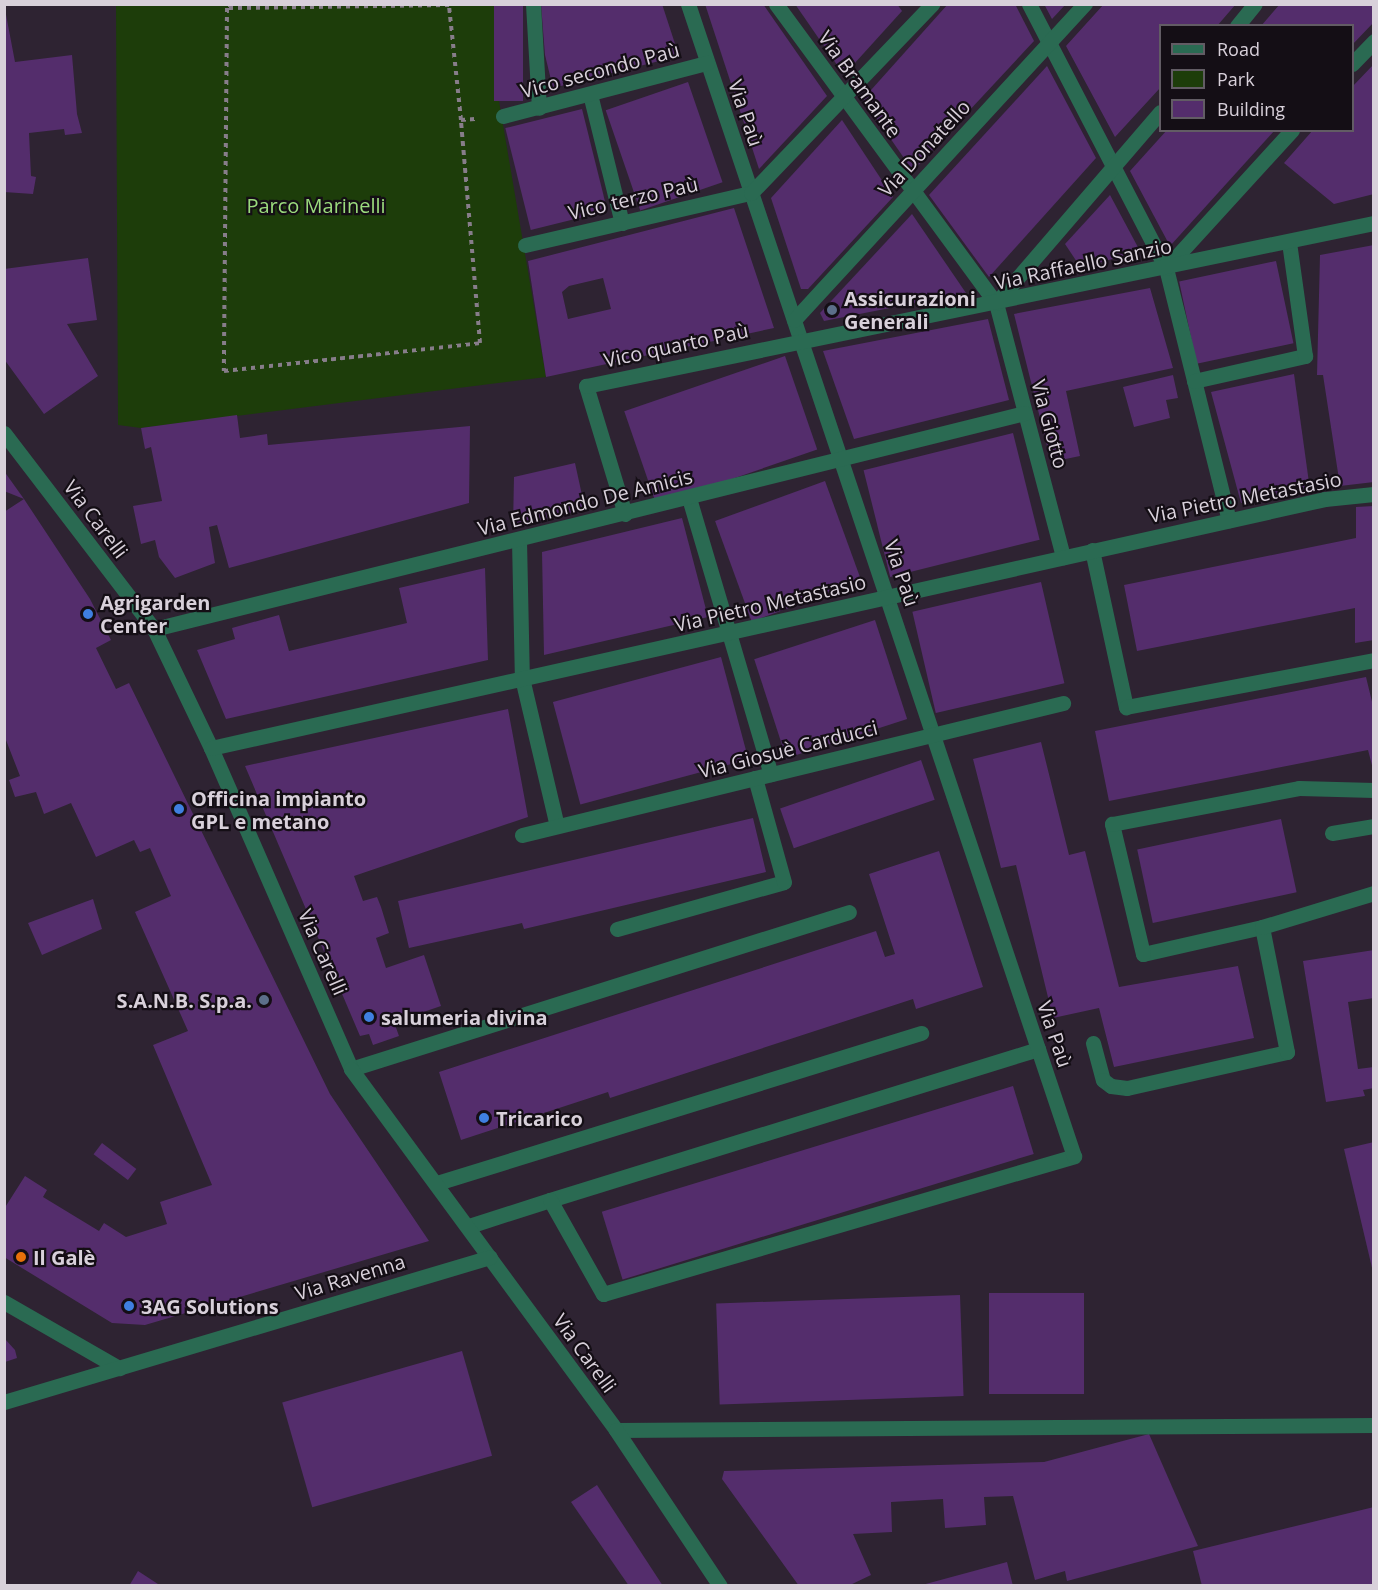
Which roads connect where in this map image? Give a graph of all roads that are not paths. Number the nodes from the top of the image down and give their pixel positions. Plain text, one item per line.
1 (533, 4) edge
2 (688, 4) edge
3 (776, 4) edge
4 (932, 4) edge
5 (1029, 4) edge
6 (1085, 4) edge
7 (1255, 4) edge
8 (1239, 24) edge
9 (1374, 41) edge
10 (1049, 43) junction
11 (707, 63) junction
12 (1354, 63) edge
13 (590, 94) junction
14 (845, 99) junction
15 (539, 108) junction
16 (1159, 114) edge
17 (503, 116) road end
18 (1290, 132) edge
19 (1113, 166) junction
20 (751, 193) junction
21 (912, 193) junction
22 (622, 223) junction
23 (1374, 223) edge
24 (1289, 242) junction
25 (525, 245) dead end
26 (1166, 268) junction
27 (996, 303) junction
28 (794, 320) junction
29 (800, 340) junction
30 (1194, 381) junction
31 (1025, 413) junction
32 (4, 433) edge
33 (841, 460) junction
34 (1374, 494) edge
35 (689, 498) junction
36 (626, 514) junction
37 (1230, 520) junction
38 (519, 540) junction
39 (1092, 550) junction
40 (1062, 556) junction
41 (888, 597) junction
42 (154, 629) junction
43 (730, 634) junction
44 (1374, 660) edge
45 (522, 678) junction
46 (1063, 703) dead end
47 (933, 735) junction
48 (211, 748) junction
49 (771, 774) junction
50 (755, 778) junction
51 (1374, 790) edge
52 (557, 826) junction
53 (1374, 826) edge
54 (1332, 833) dead end
55 (522, 835) dead end
56 (1374, 892) edge
57 (849, 912) dead end
58 (1263, 927) junction
59 (617, 929) dead end
60 (921, 1033) dead end
61 (1094, 1043) dead end
62 (1038, 1049) junction
63 (351, 1069) junction
64 (437, 1183) junction
65 (550, 1200) junction
66 (469, 1226) junction
67 (490, 1257) junction
68 (4, 1302) edge
69 (119, 1368) junction
70 (4, 1402) edge
71 (1374, 1425) edge
72 (616, 1430) junction
73 (720, 1586) edge

1 - 15 street
2 - 11 street, Via Paù
3 - 14 street, Via Bramante
4 - 14 street
5 - 10 street
6 - 10 street, Via Donatello
7 - 8 street
9 - 12 street
10 - 19 street
10 - 21 street, Via Donatello
11 - 13 street, Vico secondo Paù
11 - 20 street, Via Paù
13 - 15 street, Vico secondo Paù
13 - 22 street
14 - 20 street
14 - 21 street, Via Bramante
15 - 17 street, Vico secondo Paù
16 - 19 street
18 - 26 street
19 - 26 street
19 - 27 street
20 - 22 street, Vico terzo Paù
20 - 28 street, Via Paù
21 - 27 street, Via Bramante
21 - 28 street, Via Donatello
22 - 25 street, Vico terzo Paù
23 - 24 street, Via Raffaello Sanzio
24 - 26 street, Via Raffaello Sanzio
24 - 30 street
26 - 27 street, Via Raffaello Sanzio
26 - 30 street
27 - 29 street, Via Raffaello Sanzio
27 - 31 street, Via Giotto
28 - 29 street, Via Paù
29 - 33 street, Via Paù
29 - 36 street, Vico quarto Paù
30 - 37 street
31 - 33 street, Via Edmondo De Amicis
31 - 40 street, Via Giotto
32 - 42 street, Via Carelli
33 - 35 street, Via Edmondo De Amicis
33 - 41 street, Via Paù
34 - 37 street, Via Pietro Metastasio
35 - 36 street, Via Edmondo De Amicis
35 - 43 street
36 - 38 street, Via Edmondo De Amicis
37 - 39 street, Via Pietro Metastasio
38 - 42 street, Via Edmondo De Amicis
38 - 45 street
39 - 40 street, Via Pietro Metastasio
39 - 44 street
40 - 41 street, Via Pietro Metastasio
41 - 43 street, Via Pietro Metastasio
41 - 47 street, Via Paù
42 - 48 street, Via Carelli
43 - 45 street, Via Pietro Metastasio
43 - 49 street
45 - 48 street, Via Pietro Metastasio
45 - 52 street
46 - 47 street, Via Giosuè Carducci
47 - 49 street, Via Giosuè Carducci
47 - 62 street, Via Paù
48 - 63 street, Via Carelli
49 - 50 street, Via Giosuè Carducci
50 - 52 street, Via Giosuè Carducci
50 - 59 street
51 - 58 street
52 - 55 street, Via Giosuè Carducci
53 - 54 street
56 - 58 street
57 - 63 street
58 - 61 street
60 - 64 street
62 - 65 street
62 - 65 street, Via Paù
63 - 64 street, Via Carelli
64 - 66 street, Via Carelli
65 - 66 street
66 - 67 street, Via Carelli
67 - 69 street, Via Ravenna
67 - 72 street, Via Carelli
68 - 69 street
69 - 70 street, Via Ravenna
71 - 72 street
72 - 73 street, Via Carelli

